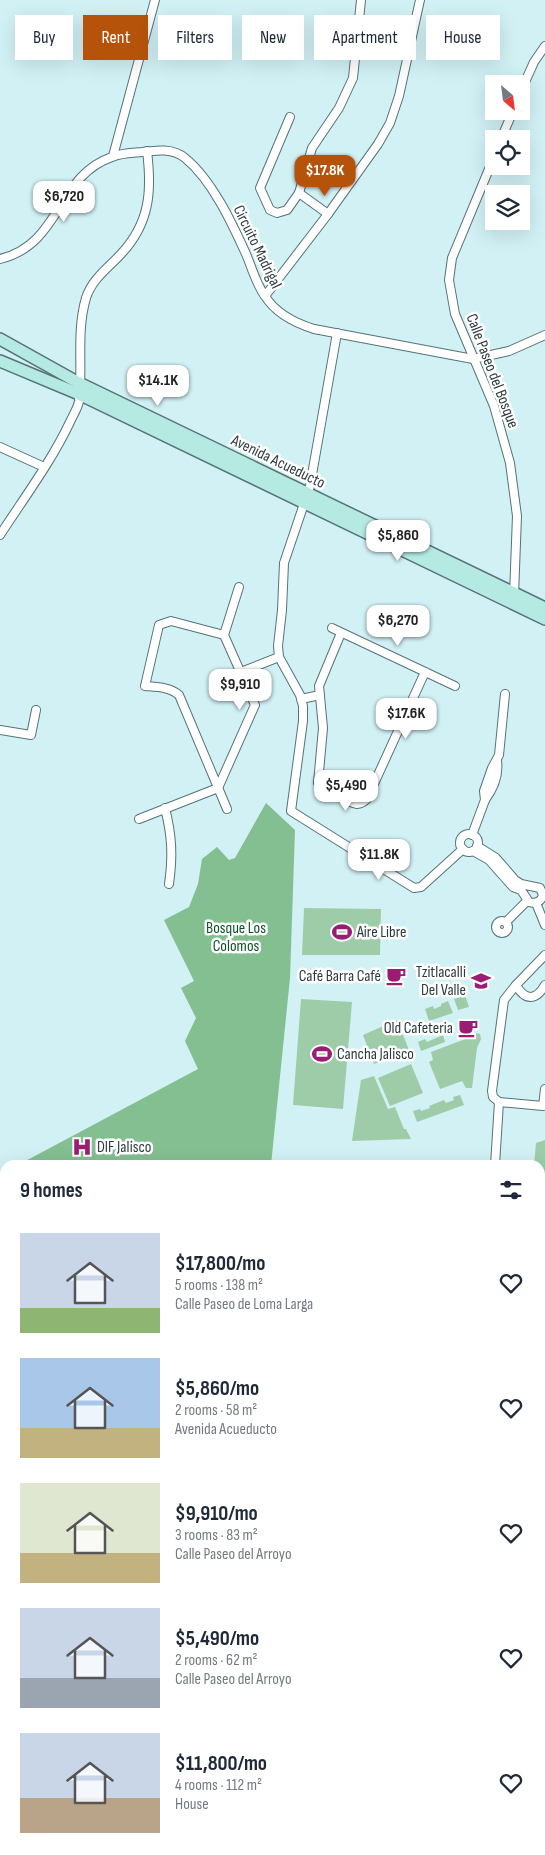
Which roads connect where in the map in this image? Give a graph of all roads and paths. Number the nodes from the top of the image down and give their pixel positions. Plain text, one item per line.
1 (155, 0) edge
2 (361, 0) edge
3 (420, 0) edge
4 (545, 46) edge
5 (528, 75) edge
6 (290, 117) dead end
7 (147, 151) junction
8 (113, 156) junction
9 (487, 175) edge
10 (299, 193) junction
11 (328, 214) junction
12 (0, 259) edge
13 (265, 296) junction
14 (337, 333) junction
15 (545, 335) edge
16 (0, 339) edge
17 (474, 359) junction
18 (0, 361) edge
19 (79, 389) junction
20 (0, 447) edge
21 (44, 467) junction
22 (306, 498) junction
23 (0, 535) edge
24 (239, 587) dead end
25 (513, 598) junction
26 (545, 608) edge
27 (545, 619) edge
28 (332, 628) dead end
29 (341, 633) junction
30 (224, 635) junction
31 (280, 656) junction
32 (241, 672) junction
33 (425, 672) junction
34 (455, 686) dead end
35 (505, 694) dead end
36 (320, 695) junction
37 (301, 699) junction
38 (36, 710) dead end
39 (0, 730) edge
40 (218, 788) junction
41 (165, 808) junction
42 (227, 809) dead end
43 (139, 819) dead end
44 (472, 835) junction
45 (463, 849) junction
46 (475, 849) junction
47 (168, 884) dead end
48 (543, 889) edge
49 (527, 901) junction
50 (538, 902) junction
51 (545, 915) edge
52 (506, 922) dead end
53 (545, 925) edge
54 (545, 955) edge
55 (516, 985) junction
56 (545, 985) edge
57 (545, 1089) edge
58 (499, 1102) junction
59 (495, 1160) edge

1 - 8 street
2 - 10 street
3 - 11 street
4 - 5 street
6 - 10 street
7 - 8 street, Circuito Madrigal
7 - 13 street, Circuito Madrigal
7 - 19 street
8 - 12 street, Circuito Madrigal
9 - 17 street, Calle Paseo del Bosque
10 - 11 street
11 - 13 street
13 - 14 street, Circuito Madrigal
14 - 17 street, Circuito Madrigal
14 - 22 street
15 - 17 street, Circuito Madrigal
16 - 19 main road, Avenida Acueducto
17 - 25 street, Calle Paseo del Bosque
18 - 19 main road, Avenida Acueducto
19 - 21 street
19 - 22 main road, Avenida Acueducto
20 - 21 street
21 - 23 street
22 - 25 main road, Avenida Acueducto
22 - 31 street
24 - 30 street
25 - 26 main road, Avenida Acueducto
25 - 27 main road, Avenida Acueducto
28 - 29 street
29 - 33 street
29 - 36 street
30 - 32 street
30 - 40 street
31 - 32 street
31 - 37 street
32 - 40 street
33 - 34 street
33 - 36 street
35 - 44 street
36 - 37 street
37 - 45 street
38 - 39 street
40 - 41 street
40 - 42 street
41 - 43 street
41 - 47 street
44 - 45 street
44 - 46 street
45 - 46 street
46 - 48 street
46 - 49 street
48 - 50 street
49 - 50 street
49 - 52 street
50 - 51 street
50 - 53 street
54 - 55 street
55 - 56 street
55 - 58 street
57 - 58 street
58 - 59 street

